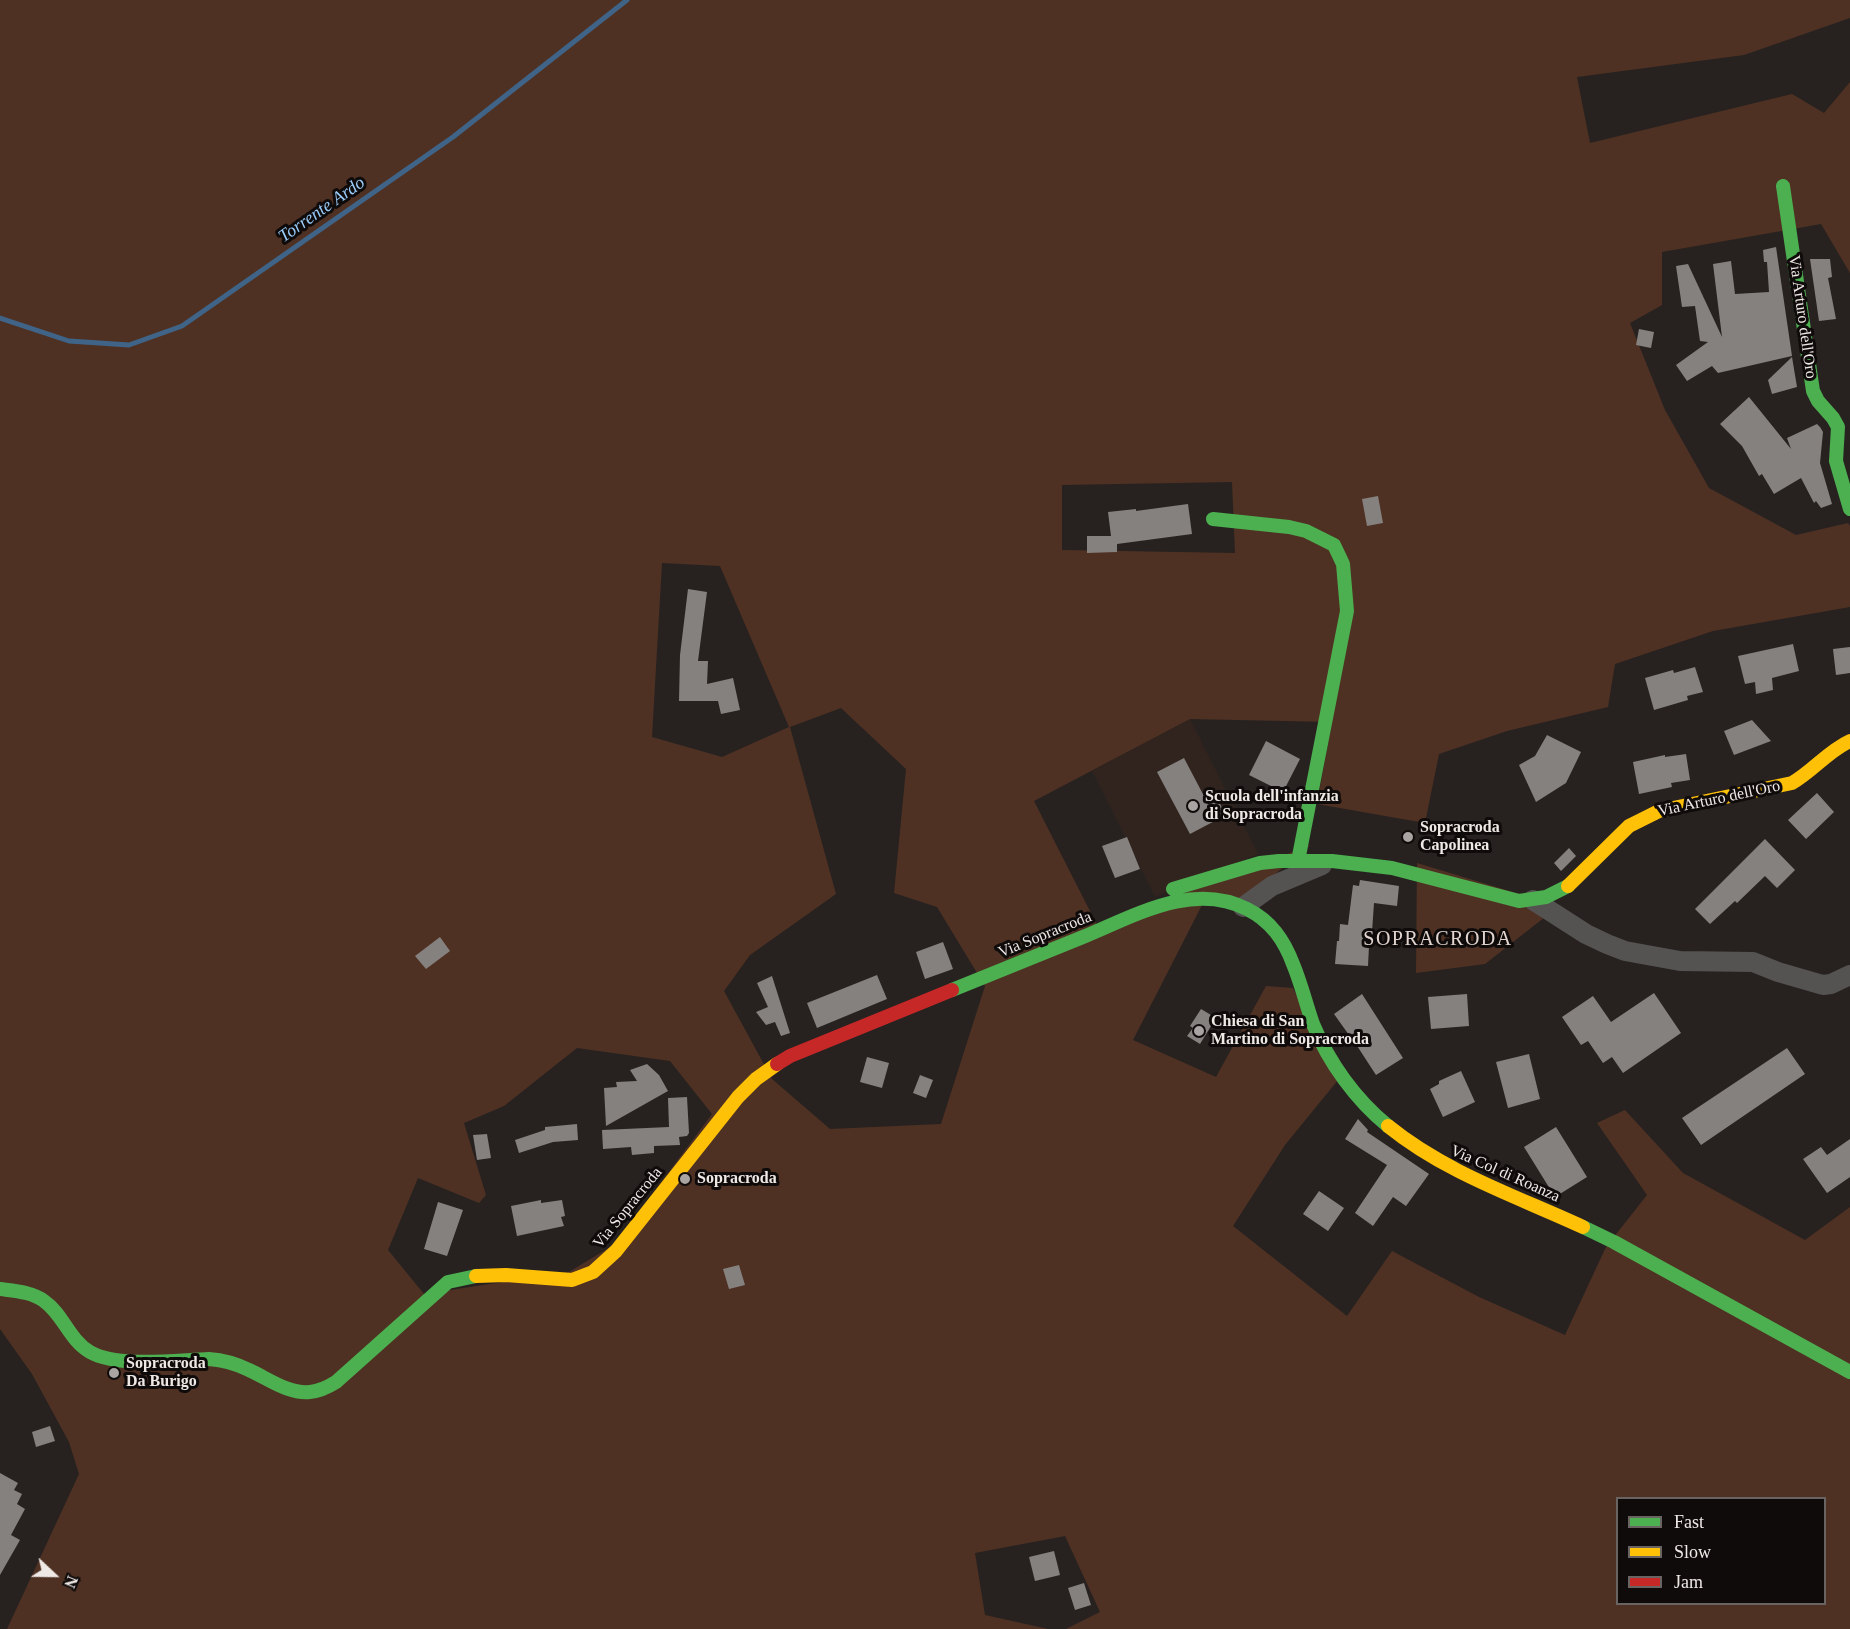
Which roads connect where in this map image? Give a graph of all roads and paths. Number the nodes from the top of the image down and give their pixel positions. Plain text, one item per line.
1 (1783, 186) dead end
2 (1850, 509) edge
3 (1213, 519) dead end
4 (1850, 741) edge
5 (1298, 861) junction
6 (1332, 861) junction
7 (1533, 900) junction
8 (1243, 907) junction
9 (1157, 908) junction
10 (1850, 975) edge
11 (0, 1289) edge
12 (1850, 1372) edge

1 - 2 street, Via Arturo dell'Oro
3 - 5 street
4 - 7 street, Via Arturo dell'Oro
5 - 6 street, Via Arturo dell'Oro
5 - 9 street, Via Arturo dell'Oro
6 - 7 street, Via Arturo dell'Oro
6 - 8 street, Via Arturo dell'Oro
7 - 10 street, Via Arturo dell'Oro
8 - 9 street, Via Sopracroda
8 - 12 street, Via Col di Roanza
9 - 11 street, Via Sopracroda

